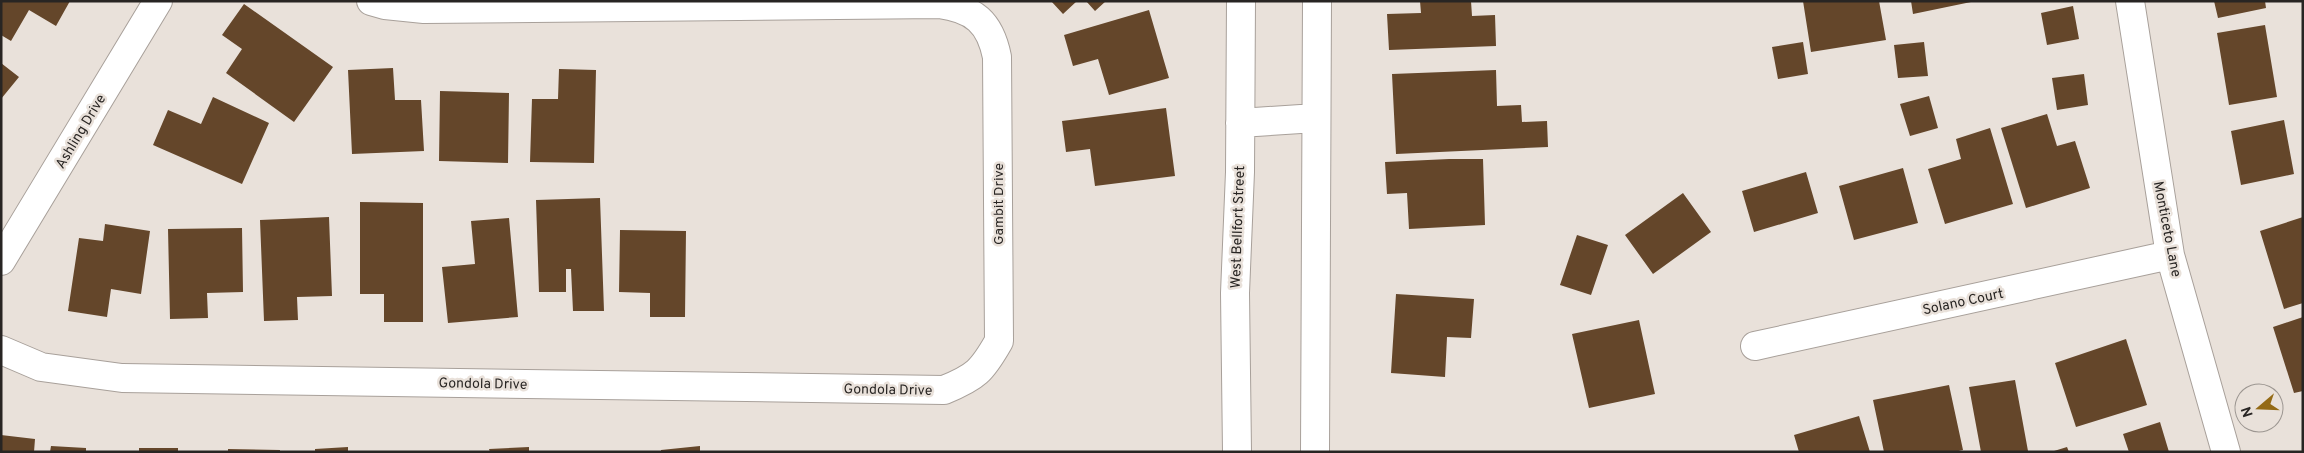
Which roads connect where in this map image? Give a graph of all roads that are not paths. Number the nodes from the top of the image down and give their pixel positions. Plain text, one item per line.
1 (158, 1) edge
2 (371, 1) edge
3 (1241, 1) edge
4 (1317, 1) edge
5 (2130, 1) edge
6 (1316, 118) junction
7 (1240, 123) junction
8 (2170, 255) junction
9 (1, 261) edge
10 (1755, 346) dead end
11 (1, 350) edge
12 (968, 381) joint
13 (1237, 452) edge
14 (1315, 452) edge
15 (2226, 452) edge

1 - 9 street, Ashling Drive
2 - 12 street, Gambit Drive
3 - 7 street, West Bellfort Street
4 - 6 street
5 - 8 street, Monticeto Lane
6 - 7 street
6 - 14 street
7 - 13 street, West Bellfort Street
8 - 10 street, Solano Court
8 - 15 street, Monticeto Lane
11 - 12 street, Gondola Drive

